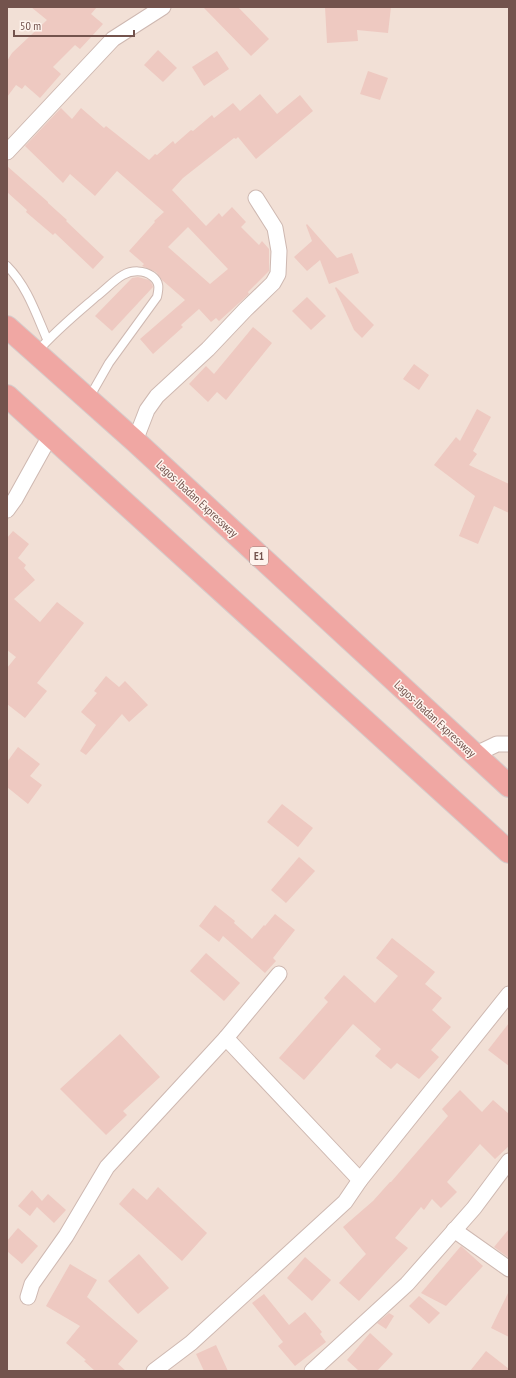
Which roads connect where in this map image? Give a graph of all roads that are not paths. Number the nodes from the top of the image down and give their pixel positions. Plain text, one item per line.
1 (163, 7) edge
2 (7, 152) edge
3 (256, 198) dead end
4 (7, 266) edge
5 (7, 327) edge
6 (42, 346) junction
7 (7, 396) edge
8 (88, 400) junction
9 (50, 436) junction
10 (135, 441) junction
11 (7, 510) edge
12 (509, 744) edge
13 (474, 755) junction
14 (509, 786) edge
15 (509, 852) edge
16 (279, 974) dead end
17 (509, 994) edge
18 (226, 1038) junction
19 (509, 1161) edge
20 (360, 1180) junction
21 (454, 1230) junction
22 (509, 1269) edge
23 (28, 1297) dead end
24 (154, 1371) edge
25 (312, 1371) edge

1 - 2 street
3 - 10 street
4 - 6 lane
5 - 6 highway, Lagos-Ibadan Expressway / E1
6 - 8 highway, Lagos-Ibadan Expressway / E1
6 - 8 lane
7 - 9 highway
8 - 10 highway, Lagos-Ibadan Expressway / E1
9 - 11 street
9 - 15 highway
10 - 13 highway, Lagos-Ibadan Expressway / E1
12 - 13 street
13 - 14 highway, Lagos-Ibadan Expressway / E1
16 - 18 street
17 - 20 street
18 - 20 street
18 - 23 street
19 - 21 street
20 - 24 street
21 - 22 street
21 - 25 street

